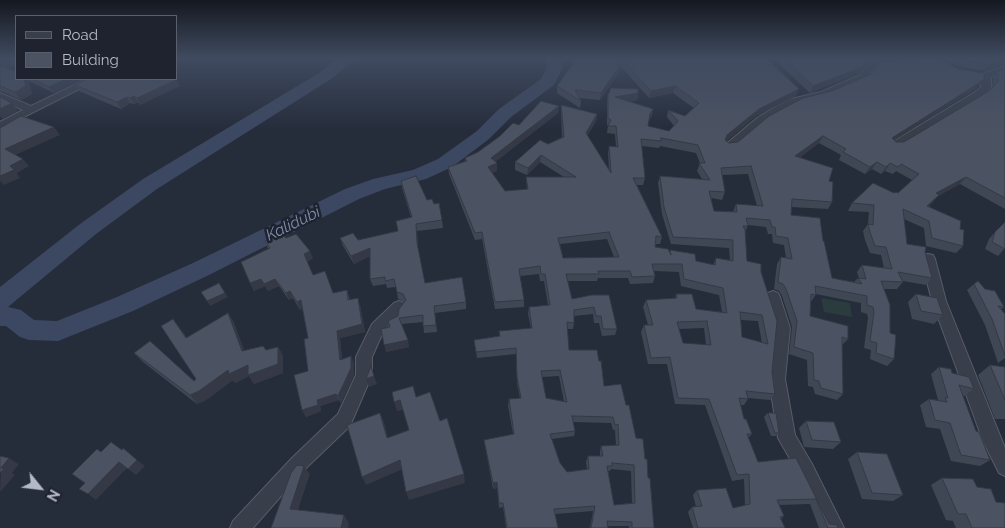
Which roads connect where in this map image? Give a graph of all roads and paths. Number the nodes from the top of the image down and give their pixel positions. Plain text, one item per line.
1 (87, 83) edge
2 (850, 83) edge
3 (984, 83) edge
4 (796, 87) edge
5 (0, 96) edge
6 (807, 98) junction
7 (32, 110) junction
8 (0, 126) edge
9 (895, 145) edge
10 (730, 146) edge
11 (928, 260) edge
12 (773, 297) dead end
13 (399, 308) edge
14 (1005, 467) edge
15 (240, 528) edge
16 (834, 528) edge

1 - 7 street
2 - 6 street
3 - 9 street
4 - 6 street
5 - 7 street
6 - 10 street
7 - 8 street
11 - 14 street
12 - 16 street
13 - 15 street

